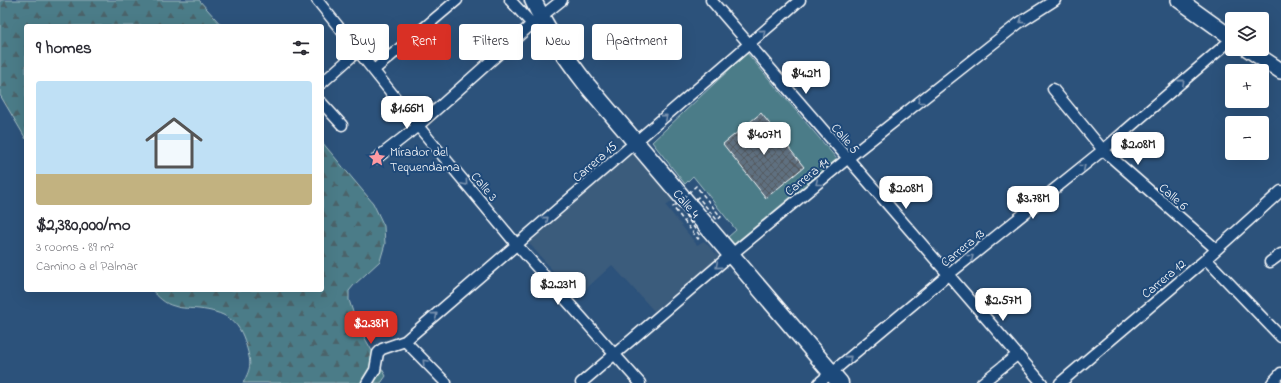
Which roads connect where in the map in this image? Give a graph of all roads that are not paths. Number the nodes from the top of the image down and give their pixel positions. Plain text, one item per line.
1 (317, 0) edge
2 (457, 0) edge
3 (510, 0) edge
4 (533, 0) edge
5 (562, 0) edge
6 (710, 0) edge
7 (800, 0) edge
8 (1055, 0) edge
9 (1179, 0) edge
10 (536, 21) junction
11 (337, 24) edge
12 (1225, 34) edge
13 (749, 45) junction
14 (1225, 45) edge
15 (1258, 56) edge
16 (348, 60) edge
17 (366, 60) edge
18 (374, 70) junction
19 (1281, 71) edge
20 (324, 81) edge
21 (1053, 89) dead end
22 (324, 105) edge
23 (342, 125) dead end
24 (418, 126) junction
25 (635, 143) junction
26 (1103, 150) junction
27 (377, 158) dead end
28 (847, 159) junction
29 (1281, 191) edge
30 (517, 245) junction
31 (1216, 249) junction
32 (1281, 254) edge
33 (731, 255) junction
34 (1206, 259) junction
35 (1270, 262) dead end
36 (948, 275) junction
37 (1281, 337) edge
38 (405, 341) junction
39 (615, 353) junction
40 (1018, 355) junction
41 (1281, 374) edge
42 (836, 378) edge
43 (367, 383) edge
44 (446, 383) edge
45 (581, 383) edge
46 (640, 383) edge
47 (819, 383) edge
48 (982, 383) edge
49 (1042, 383) edge
50 (1060, 383) edge
51 (1272, 383) edge

1 - 11 street, Calle 3
2 - 18 street
3 - 10 street, Calle 4
4 - 10 main road
5 - 10 street
6 - 13 street, Calle 5
13 -> 7 street, Carrera 15
8 -> 28 street, Carrera 14
9 - 12 main road
10 - 24 street
10 - 25 main road, Calle 4
25 -> 13 street, Carrera 15
13 - 28 street, Calle 5
26 -> 14 street, Carrera 13
15 - 19 main road
16 - 20 street
17 - 18 street, Calle 3
18 - 24 street, Calle 3
21 - 26 street, Calle 6
22 - 23 street
24 - 27 street
24 -> 30 street, Calle 3
30 -> 25 street, Carrera 15
25 - 33 main road, Calle 4
26 - 31 street, Calle 6
36 -> 26 street, Carrera 13
28 -> 33 street, Carrera 14
28 - 36 street, Calle 5
29 - 31 street, Carrera 12
38 -> 30 street, Carrera 15
30 - 39 street, Calle 3
31 - 34 street, Carrera 12
32 - 35 street
33 -> 39 street, Carrera 14
33 - 42 main road, Calle 4
34 - 37 street
34 - 50 street, Carrera 12
36 - 40 street, Calle 5
42 -> 36 street, Carrera 13
38 - 43 street
44 -> 38 street
39 - 45 street, Carrera 14
39 - 46 street, Calle 3
40 - 48 street
40 - 49 street, Calle 5
41 - 51 street
42 - 47 street, Carrera 13

